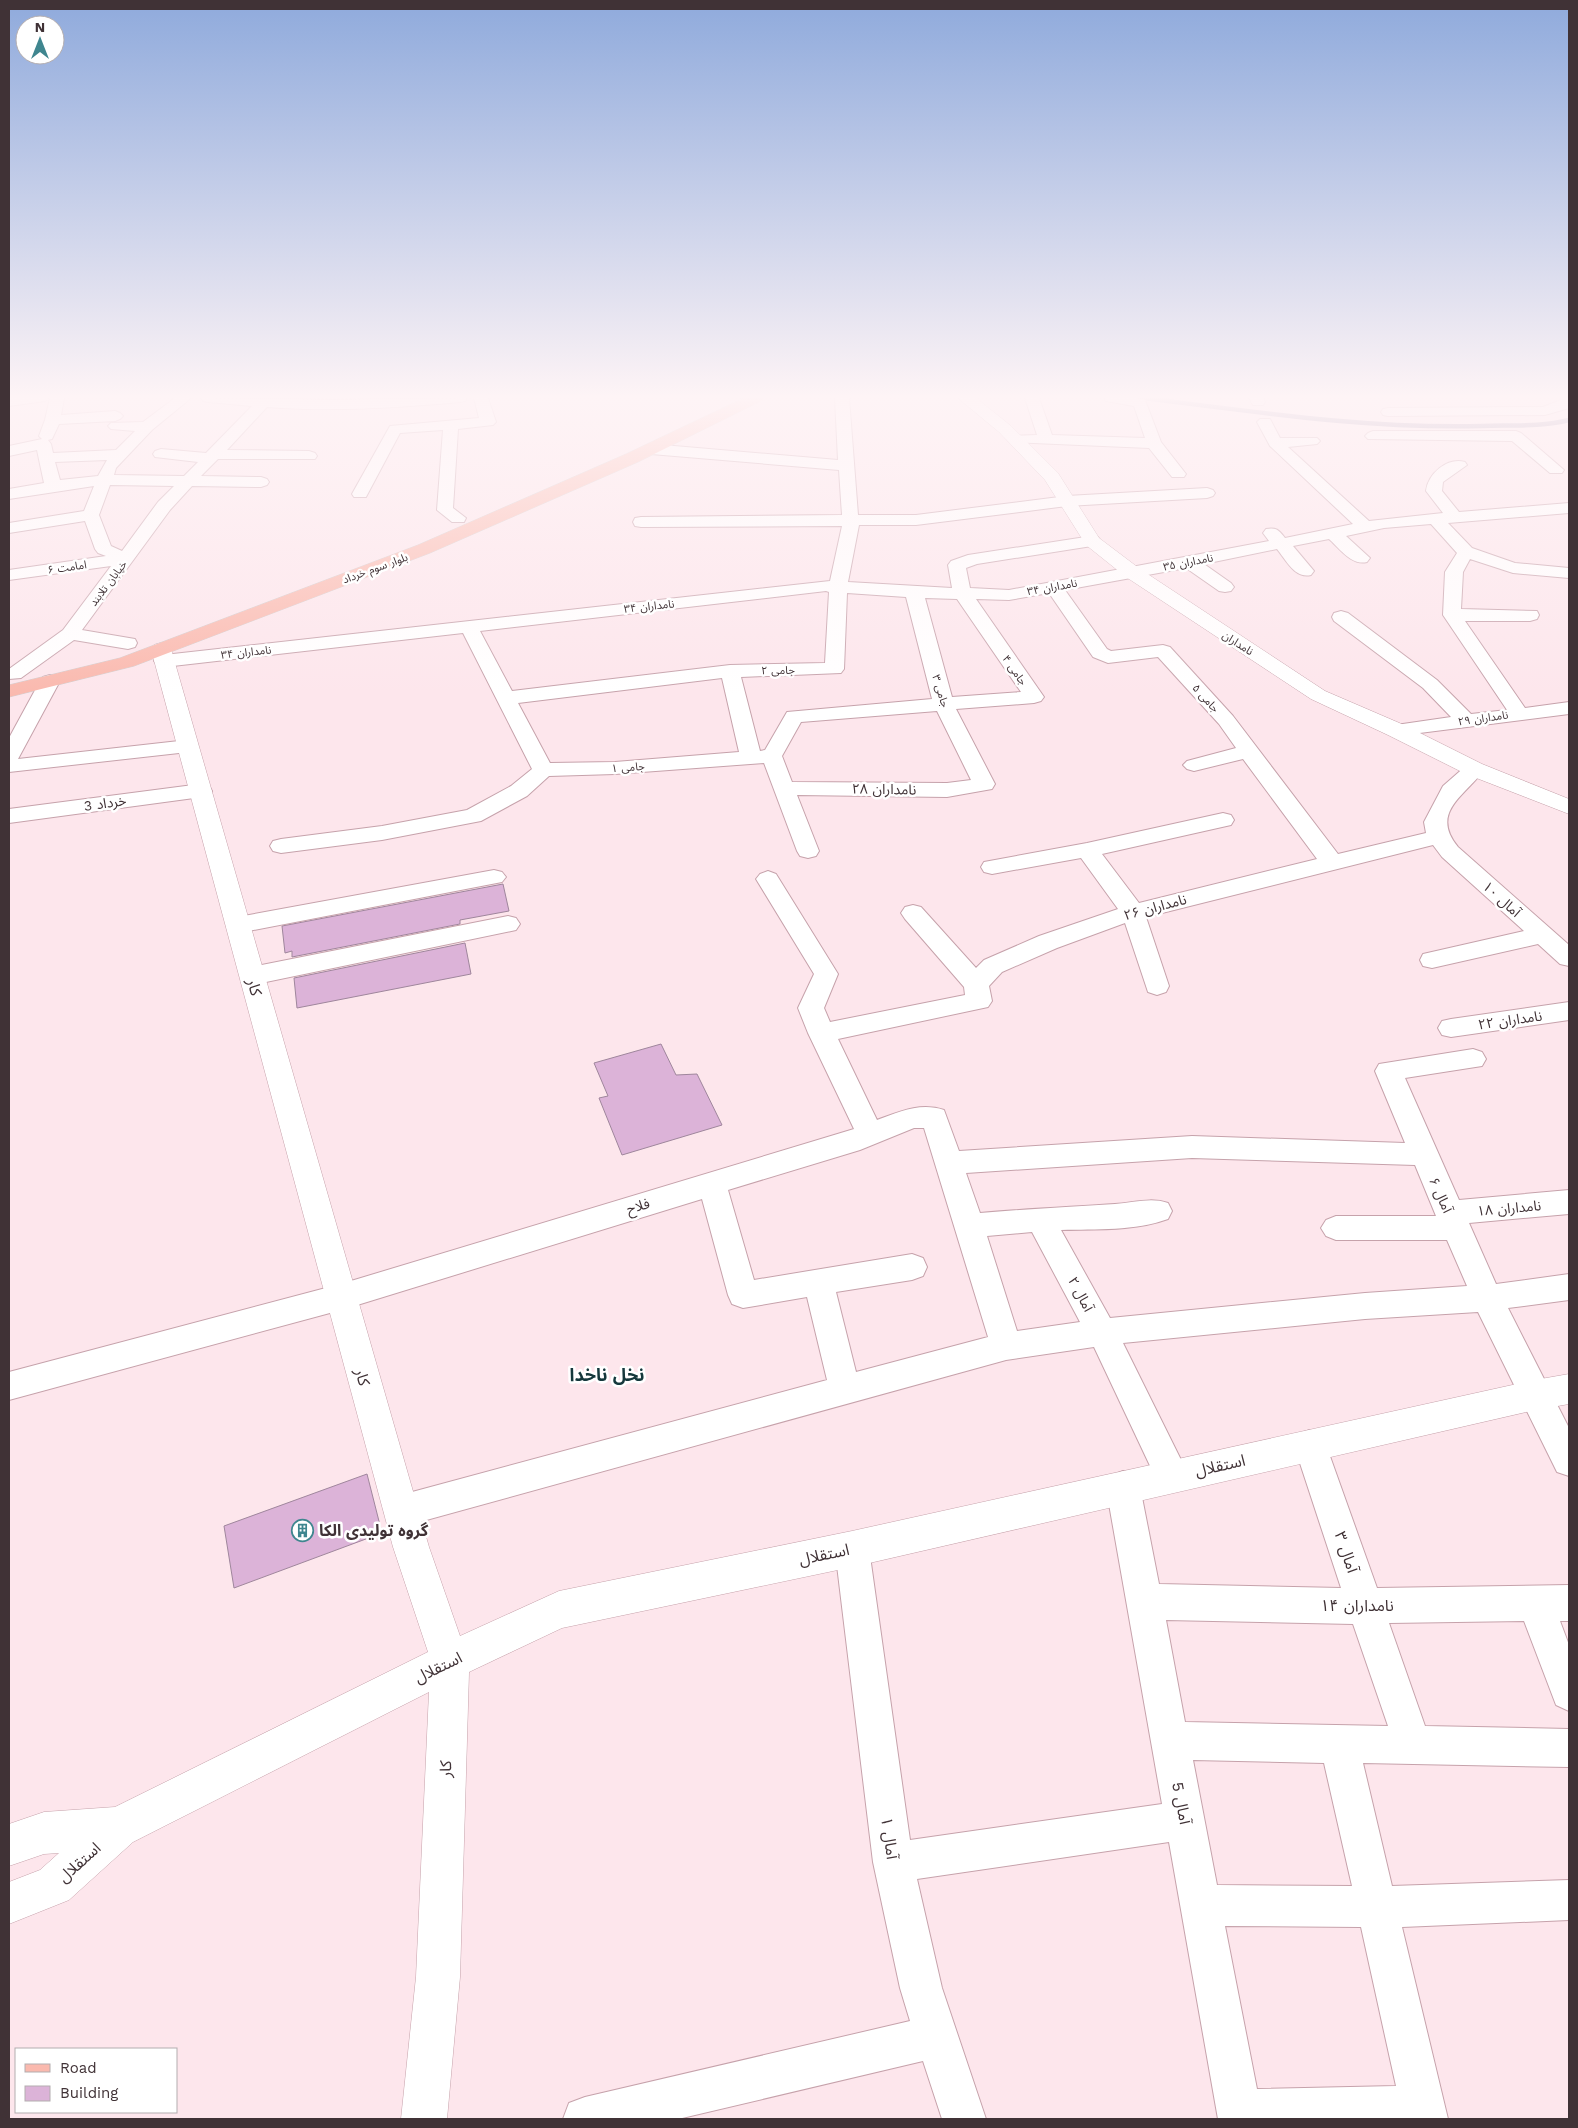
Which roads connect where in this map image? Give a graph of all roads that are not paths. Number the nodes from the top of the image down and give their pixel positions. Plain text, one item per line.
1 (96, 497) edge
2 (172, 497) edge
3 (446, 497) edge
4 (508, 497) edge
5 (542, 497) edge
6 (850, 497) edge
7 (1065, 497) edge
8 (1132, 497) edge
9 (1334, 497) edge
10 (1439, 497) edge
11 (1067, 501) junction
12 (1569, 508) edge
13 (91, 514) junction
14 (1454, 516) junction
15 (458, 518) junction
16 (1434, 518) junction
17 (852, 520) junction
18 (641, 522) dead end
19 (1365, 526) junction
20 (9, 528) edge
21 (1268, 529) dead end
22 (1332, 533) junction
23 (1092, 541) junction
24 (1280, 544) junction
25 (1466, 552) junction
26 (1361, 558) dead end
27 (126, 559) junction
28 (1190, 562) junction
29 (1305, 571) dead end
30 (1569, 572) edge
31 (1133, 573) junction
32 (9, 575) edge
33 (1053, 586) junction
34 (838, 587) junction
35 (1225, 587) dead end
36 (914, 592) junction
37 (962, 593) junction
38 (1452, 615) junction
39 (1530, 615) dead end
40 (1341, 617) dead end
41 (469, 627) junction
42 (70, 634) junction
43 (128, 643) junction
44 (163, 655) junction
45 (730, 671) junction
46 (10, 680) edge
47 (50, 681) junction
48 (506, 698) junction
49 (944, 705) junction
50 (1569, 708) edge
51 (1519, 713) junction
52 (1465, 720) junction
53 (1396, 730) junction
54 (188, 746) junction
55 (1248, 750) junction
56 (772, 756) junction
57 (9, 757) edge
58 (751, 758) junction
59 (1194, 765) dead end
60 (9, 766) edge
61 (1474, 769) junction
62 (543, 770) junction
63 (984, 784) joint
64 (784, 788) junction
65 (201, 791) junction
66 (1569, 808) edge
67 (9, 816) edge
68 (1223, 820) dead end
69 (1438, 837) junction
70 (281, 846) dead end
71 (1087, 850) junction
72 (808, 851) dead end
73 (1333, 864) junction
74 (992, 867) dead end
75 (494, 877) dead end
76 (768, 879) dead end
77 (1134, 912) junction
78 (913, 913) dead end
79 (508, 924) dead end
80 (238, 925) junction
81 (1543, 935) junction
82 (1569, 958) edge
83 (1432, 960) dead end
84 (252, 976) junction
85 (976, 984) junction
86 (1157, 986) dead end
87 (1569, 1011) edge
88 (1451, 1028) dead end
89 (821, 1033) junction
90 (1473, 1060) dead end
91 (870, 1134) junction
92 (1423, 1154) junction
93 (949, 1163) junction
94 (712, 1184) junction
95 (1569, 1202) edge
96 (1158, 1211) dead end
97 (1040, 1219) junction
98 (1453, 1221) junction
99 (970, 1226) junction
100 (1336, 1228) dead end
101 (912, 1267) dead end
102 (818, 1282) junction
103 (1569, 1287) edge
104 (341, 1297) junction
105 (1487, 1298) junction
106 (1102, 1332) junction
107 (1006, 1346) junction
108 (9, 1386) edge
109 (1569, 1389) edge
110 (844, 1392) junction
111 (1535, 1395) junction
112 (1310, 1445) junction
113 (1569, 1461) edge
114 (1172, 1476) junction
115 (1123, 1487) junction
116 (401, 1511) junction
117 (852, 1549) junction
118 (1144, 1602) junction
119 (1552, 1603) edge
120 (1365, 1606) junction
121 (450, 1661) junction
122 (1569, 1692) edge
123 (1170, 1741) junction
124 (1339, 1744) junction
125 (1413, 1745) junction
126 (1569, 1748) edge
127 (1185, 1820) junction
128 (118, 1827) junction
129 (9, 1845) edge
130 (893, 1862) junction
131 (1569, 1900) edge
132 (9, 1903) edge
133 (1200, 1904) junction
134 (1377, 1907) junction
135 (937, 2036) junction
136 (1425, 2113) edge
137 (1240, 2116) edge
138 (424, 2119) edge
139 (585, 2119) edge
140 (964, 2119) edge

1 - 13 street
2 - 27 street, خیابان تلابند
3 - 15 street
4 - 15 main road, بلوار سوم خرداد
5 - 44 main road, بلوار سوم خرداد
6 - 17 street
7 - 11 street, نامداران
8 - 11 street
9 - 19 street
10 - 14 street
11 - 17 street
11 - 23 street, نامداران
12 - 14 street, نامداران ۳۵
13 - 20 street
13 - 27 street
14 - 16 street, نامداران ۳۵
15 - 43 main road, بلوار سوم خرداد
16 - 19 street, نامداران ۳۵
16 - 25 street
17 - 18 street
17 - 34 street
19 - 22 street, نامداران ۳۵
21 - 24 street
22 - 24 street, نامداران ۳۵
22 - 26 street
23 - 31 street, نامداران
23 - 37 street
24 - 28 street, نامداران ۳۵
24 - 29 street
25 - 30 street
25 - 38 street
27 - 32 street, امامت ۶
27 - 42 street, خیابان تلابند
28 - 31 street, نامداران ۳۵
28 - 35 street
31 - 33 street, نامداران ۳۴
31 - 53 street, نامداران
33 - 37 street, نامداران ۳۴
33 - 55 street, جامی ۵
34 - 36 street, نامداران ۳۴
34 - 41 street, نامداران ۳۴
34 - 45 street, جامی ۲
36 - 37 street, نامداران ۳۴
36 - 49 street, جامی ۳
37 - 49 street, جامی ۴
38 - 39 street
38 - 51 street
40 - 52 street
41 - 44 street, نامداران ۳۴
41 - 48 street
42 - 43 street
42 - 46 street, خیابان تلابند
43 - 46 main road, بلوار سوم خرداد
44 - 47 main road, بلوار سوم خرداد
44 - 54 street, کار
45 - 48 street
45 - 58 street
46 - 47 main road, بلوار سوم خرداد
47 - 57 street
48 - 62 street
49 - 56 street
49 - 63 street, جامی ۳
50 - 51 street, نامداران ۲۹
51 - 52 street, نامداران ۲۹
52 - 53 street, نامداران ۲۹
53 - 61 street, نامداران
54 - 60 street
54 - 65 street, کار
55 - 59 street
55 - 73 street, جامی ۵
56 - 58 street, جامی ۱
56 - 64 street
58 - 62 street, جامی ۱
61 - 66 street, نامداران
61 - 69 street
62 - 70 street
63 - 64 street, نامداران ۲۸
64 - 72 street
65 - 67 street, خرداد 3
65 - 80 street, کار
68 - 71 street
69 - 73 street, نامداران ۲۶
69 - 81 street, آمال ۱۰
71 - 74 street
71 - 77 street
73 - 77 street, نامداران ۲۶
75 - 80 street
76 - 89 street
77 - 85 street, نامداران ۲۶
77 - 86 street
78 - 85 street
79 - 84 street
80 - 84 street, کار
81 - 82 street, آمال ۱۰
81 - 83 street
84 - 104 street, کار
85 - 89 street
87 - 88 street, نامداران ۲۲
89 - 91 street
90 - 92 street, آمال ۶
91 - 93 street, فلاح
91 - 94 street, فلاح
92 - 93 street
92 - 98 street, آمال ۶
93 - 99 street
94 - 102 street
94 - 104 street, فلاح
95 - 98 street, نامداران ۱۸
96 - 97 street
97 - 99 street
97 - 106 street, آمال ۲
98 - 100 street, نامداران ۱۸
98 - 105 street, آمال ۶
99 - 107 street
101 - 102 street
102 - 110 street
103 - 105 street
104 - 108 street, فلاح
104 - 116 street, کار
105 - 106 street
105 - 111 street, آمال ۶
106 - 107 street
106 - 114 street, آمال ۲
107 - 110 street
109 - 111 street, استقلال
110 - 116 street
111 - 112 street, استقلال
111 - 113 street
112 - 114 street, استقلال
112 - 120 street, آمال ۳
114 - 115 street, استقلال
115 - 117 street, استقلال
115 - 118 street, آمال 5
116 - 121 street, کار
117 - 121 street, استقلال
117 - 130 street, آمال ۱
118 - 120 street, نامداران ۱۴
118 - 123 street, آمال 5
119 - 120 street, نامداران ۱۴
119 - 122 street
120 - 125 street, آمال ۳
121 - 128 street, استقلال
121 - 138 street, کار
123 - 124 street
123 - 127 street, آمال 5
124 - 125 street
124 - 134 street
125 - 126 street
127 - 130 street
127 - 133 street, آمال 5
128 - 129 street, استقلال
128 - 132 street, استقلال
130 - 135 street, آمال ۱
131 - 134 street
133 - 134 street
133 - 137 street, آمال 5
134 - 136 street
135 - 139 street
135 - 140 street, آمال ۱
136 - 137 street

